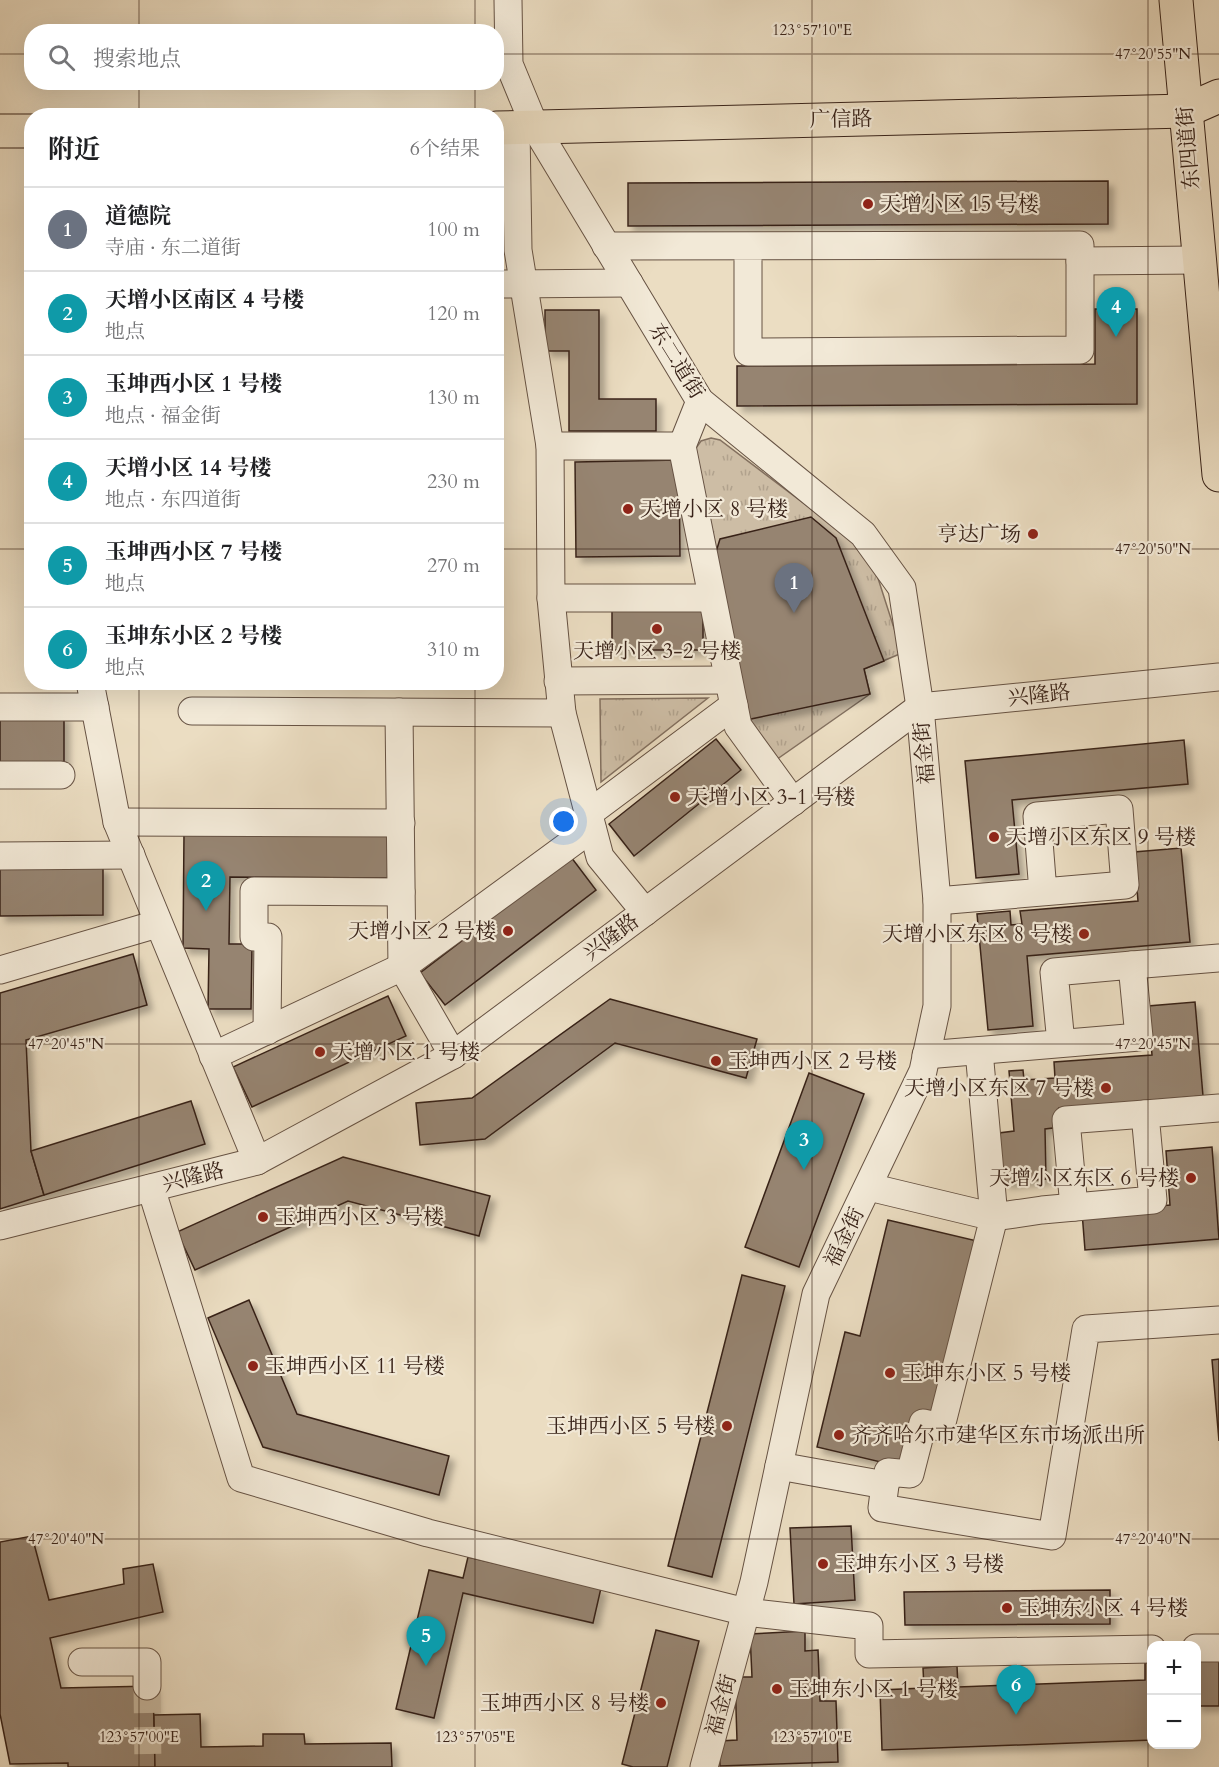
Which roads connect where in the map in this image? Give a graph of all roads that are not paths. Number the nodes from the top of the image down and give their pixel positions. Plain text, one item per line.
1 (508, 0) edge
2 (1176, 0) edge
3 (1219, 96) edge
4 (1185, 111) junction
5 (516, 128) edge
6 (0, 131) edge
7 (24, 131) edge
8 (606, 246) junction
9 (748, 247) junction
10 (507, 250) edge
11 (1198, 260) junction
12 (1080, 261) junction
13 (629, 283) junction
14 (504, 284) edge
15 (525, 284) junction
16 (1211, 309) edge
17 (700, 401) junction
18 (550, 446) junction
19 (682, 446) junction
20 (1219, 475) edge
21 (551, 598) junction
22 (711, 598) junction
23 (1219, 677) edge
24 (558, 681) junction
25 (731, 692) junction
26 (93, 695) edge
27 (0, 707) edge
28 (920, 707) junction
29 (192, 711) dead end
30 (399, 712) junction
31 (562, 713) junction
32 (0, 775) edge
33 (61, 775) dead end
34 (793, 802) junction
35 (590, 821) junction
36 (117, 822) junction
37 (400, 823) junction
38 (131, 855) junction
39 (0, 856) edge
40 (402, 892) junction
41 (1043, 892) dead end
42 (937, 901) junction
43 (645, 912) junction
44 (157, 924) junction
45 (1219, 958) edge
46 (1132, 965) junction
47 (402, 966) junction
48 (0, 970) edge
49 (267, 1031) junction
50 (1061, 1043) junction
51 (979, 1051) junction
52 (453, 1054) junction
53 (926, 1055) junction
54 (213, 1056) junction
55 (1219, 1108) edge
56 (1145, 1114) junction
57 (257, 1161) junction
58 (869, 1187) junction
59 (151, 1188) junction
60 (1074, 1207) junction
61 (994, 1217) junction
62 (0, 1226) edge
63 (1219, 1320) edge
64 (779, 1466) junction
65 (885, 1485) junction
66 (746, 1612) junction
67 (1201, 1648) edge
68 (1219, 1648) edge
69 (1147, 1649) edge
70 (82, 1662) dead end
71 (147, 1686) tunnel mouth
72 (704, 1767) edge

1 - 5 street, 东二道街
2 - 4 main road, 东四道街
3 - 4 main road
4 - 5 main road, 广信路
4 - 11 main road, 东四道街
5 - 8 street, 东二道街
5 - 10 street
6 - 7 main road
8 - 9 street
8 - 13 street, 东二道街
9 - 12 street
9 - 12 street
10 - 15 street
11 - 12 street
11 - 16 main road, 东四道街
13 - 15 street
13 - 17 street, 东二道街
14 - 15 street
15 - 18 street
16 - 20 main road, 东四道街
17 - 19 street
17 - 28 street, 东二道街
18 - 19 street
18 - 21 street
19 - 22 street
21 - 22 street
21 - 24 street
22 - 25 street
23 - 28 street, 兴隆路
24 - 25 street
24 - 31 street
25 - 34 street
25 - 35 street
26 - 27 street
26 - 36 street
28 - 34 street, 兴隆路
28 - 42 street, 福金街
29 - 30 street
30 - 31 street
30 - 37 street
31 - 35 street
32 - 33 street
34 - 43 street, 兴隆路
35 - 43 street
35 - 47 street
36 - 37 street
36 - 38 street
37 - 40 street
38 - 39 street
38 - 44 street
40 - 47 street
40 - 49 street
41 - 42 street
42 - 53 street, 福金街
43 - 52 street, 兴隆路
44 - 48 street
44 - 54 street
45 - 46 street
46 - 50 street
46 - 50 street
47 - 49 street
47 - 52 street
49 - 54 street
50 - 51 street
51 - 53 street
51 - 61 street
52 - 57 street, 兴隆路
53 - 58 street, 福金街
54 - 57 street
55 - 56 street
56 - 60 street
56 - 60 street
57 - 59 street, 兴隆路
58 - 61 street
58 - 64 street, 福金街
59 - 62 street, 兴隆路
59 - 66 street
60 - 61 street
61 - 65 street
63 - 65 street
64 - 65 street
64 - 66 street, 福金街
66 - 69 street
66 - 72 street, 福金街
67 - 68 street
70 - 71 street

